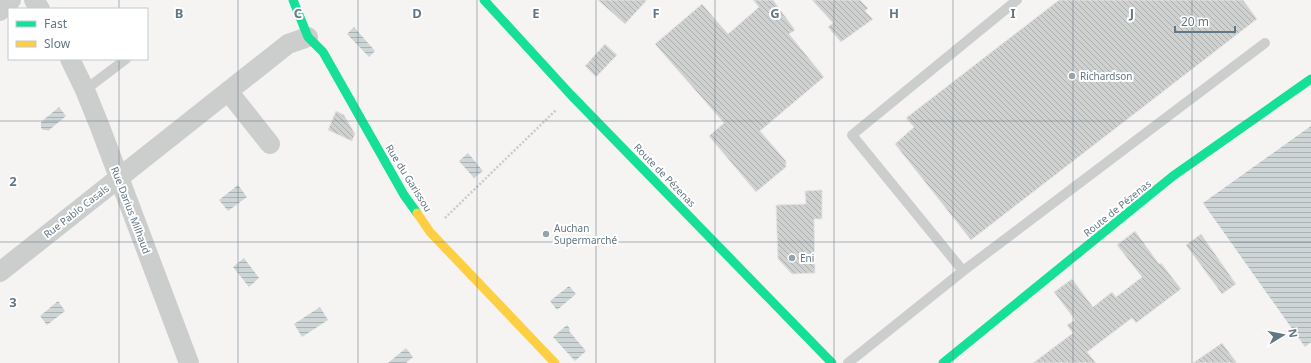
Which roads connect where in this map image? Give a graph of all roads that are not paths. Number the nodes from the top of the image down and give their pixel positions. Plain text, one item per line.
1 (11, 0) edge
2 (293, 0) edge
3 (484, 0) edge
4 (1017, 0) edge
5 (0, 11) edge
6 (308, 37) junction
7 (1265, 44) dead end
8 (70, 60) edge
9 (125, 60) edge
10 (1311, 79) edge
11 (85, 90) junction
12 (228, 90) junction
13 (270, 144) dead end
14 (119, 177) junction
15 (963, 271) junction
16 (0, 272) edge
17 (189, 363) edge
18 (555, 363) edge
19 (832, 363) edge
20 (848, 363) edge
21 (943, 363) edge

1 - 5 street
2 - 6 street, Rue du Garissou
3 - 19 street, Route de Pézenas
4 - 15 lane
6 - 12 street, Rue Pablo Casals
6 - 18 street, Rue du Garissou
7 - 15 lane
8 - 11 street, Rue Darius Milhaud
9 - 11 lane
10 - 21 street, Route de Pézenas
11 - 14 street, Rue Darius Milhaud
12 - 13 street
12 - 14 street, Rue Pablo Casals
14 - 16 street, Rue Pablo Casals
14 - 17 street, Rue Darius Milhaud
15 - 20 lane

